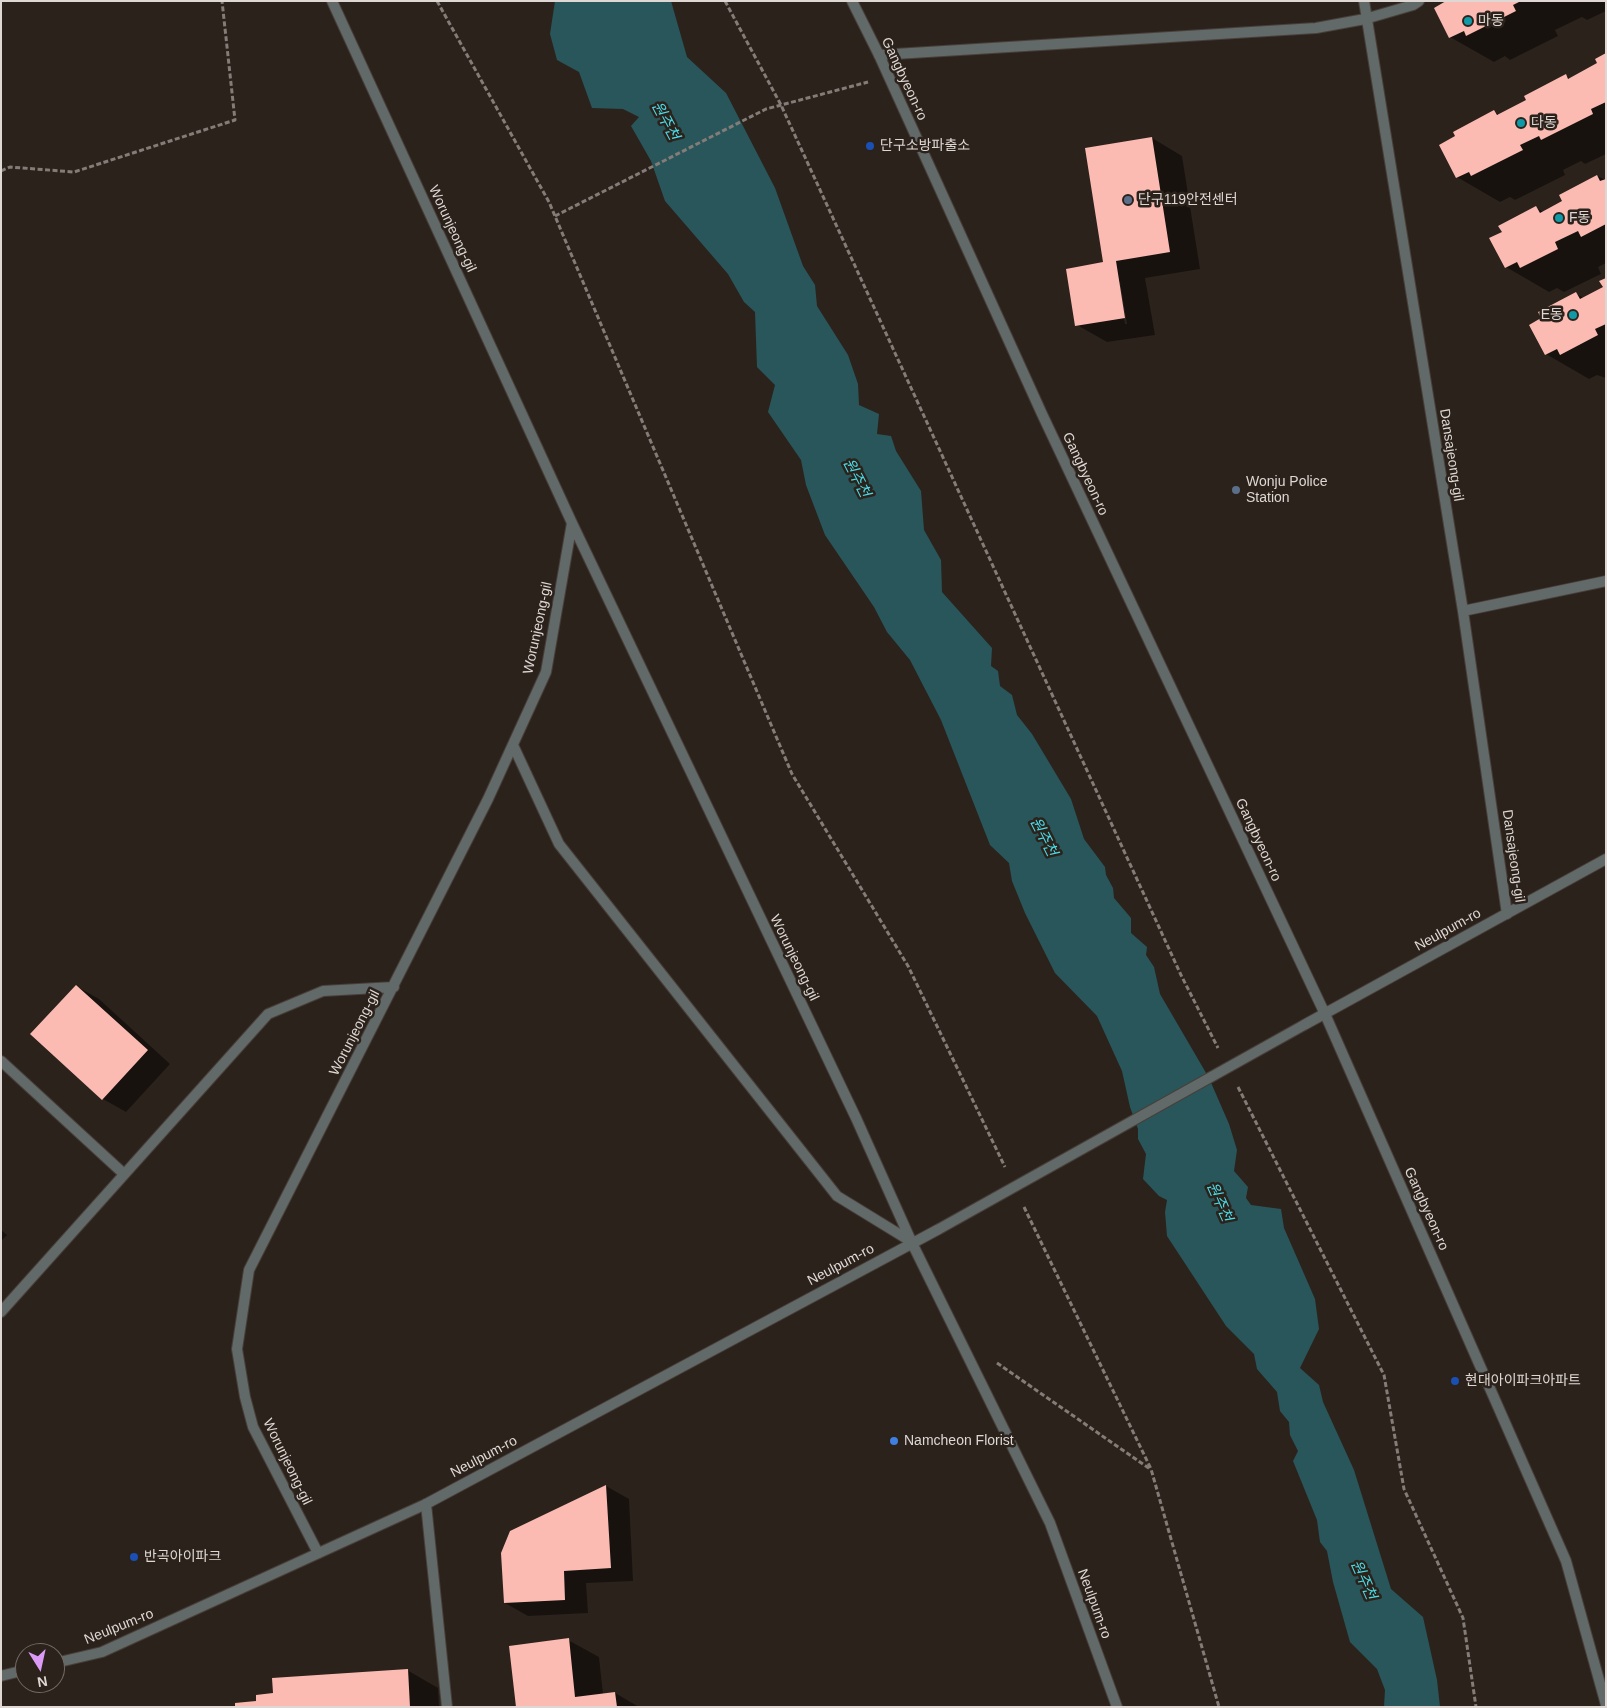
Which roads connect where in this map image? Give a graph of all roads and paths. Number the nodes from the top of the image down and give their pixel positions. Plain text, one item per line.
1 (222, 1) edge
2 (332, 1) edge
3 (436, 1) edge
4 (725, 1) edge
5 (852, 1) edge
6 (1364, 1) edge
7 (1419, 1) edge
8 (1365, 19) junction
9 (879, 55) junction
10 (888, 76) junction
11 (781, 105) junction
12 (1, 172) edge
13 (555, 216) junction
14 (572, 523) junction
15 (1606, 581) edge
16 (1463, 611) junction
17 (513, 745) junction
18 (1606, 859) edge
19 (1507, 914) junction
20 (394, 987) junction
21 (1325, 1014) junction
22 (1222, 1055) dead end
23 (1, 1061) edge
24 (1235, 1082) dead end
25 (1008, 1172) dead end
26 (124, 1174) junction
27 (1021, 1200) dead end
28 (912, 1243) junction
29 (1, 1312) edge
30 (991, 1359) dead end
31 (1151, 1469) junction
32 (426, 1504) junction
33 (318, 1553) junction
34 (65, 1661) edge
35 (15, 1672) edge
36 (1, 1676) edge
37 (1606, 1705) edge
38 (447, 1707) edge
39 (1117, 1707) edge
40 (1219, 1707) edge
41 (1476, 1707) edge

1 - 12 path
2 - 14 street, Worunjeong-gil
3 - 13 path
4 - 11 path
5 - 9 street, Gangbyeon-ro
6 - 8 street, Dansajeong-gil
7 - 8 street
8 - 9 street
8 - 16 street, Dansajeong-gil
9 - 10 street, Gangbyeon-ro
10 - 11 path
10 - 21 street, Gangbyeon-ro
11 - 13 path
11 - 22 path
13 - 25 path
14 - 17 street, Worunjeong-gil
14 - 28 street, Worunjeong-gil
15 - 16 street
16 - 19 street, Dansajeong-gil
17 - 20 street, Worunjeong-gil
17 - 28 street
18 - 19 street, Neulpum-ro
19 - 21 street, Neulpum-ro
20 - 26 street
20 - 33 street, Worunjeong-gil
21 - 28 street, Neulpum-ro, bridge
21 - 37 street, Gangbyeon-ro
23 - 26 street
24 - 41 path
26 - 29 street
27 - 31 path
28 - 32 street, Neulpum-ro
28 - 39 street, Neulpum-ro
30 - 31 path
31 - 40 path
32 - 33 street, Neulpum-ro
32 - 38 street
33 - 34 street, Neulpum-ro
35 - 36 street

